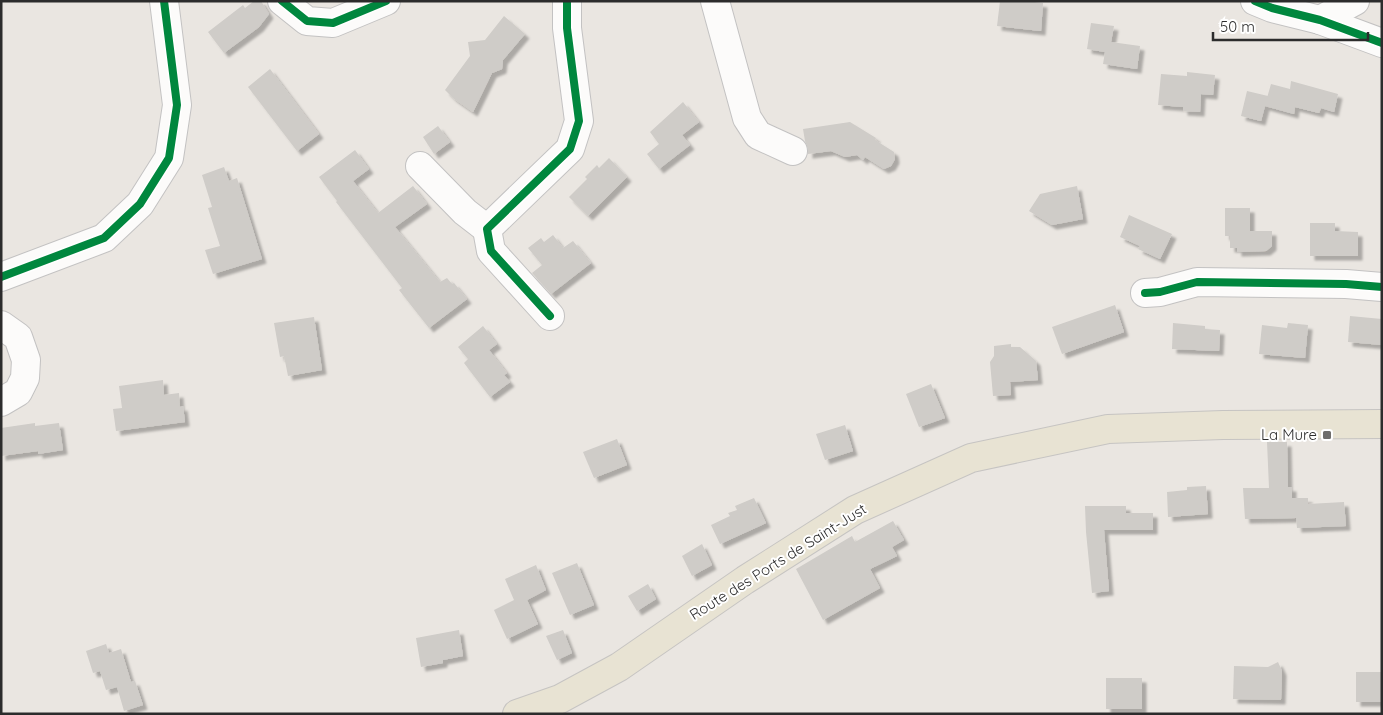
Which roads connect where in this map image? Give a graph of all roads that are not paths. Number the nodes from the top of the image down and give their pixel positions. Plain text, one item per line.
1 (164, 1) edge
2 (282, 1) edge
3 (386, 1) edge
4 (567, 1) edge
5 (715, 1) edge
6 (1255, 1) edge
7 (1356, 1) edge
8 (1320, 20) junction
9 (1382, 43) edge
10 (793, 151) dead end
11 (420, 166) dead end
12 (487, 230) junction
13 (1, 277) edge
14 (1382, 287) edge
15 (1145, 293) dead end
16 (550, 316) dead end
17 (1, 325) edge
18 (1, 402) edge
19 (1382, 424) edge
20 (517, 714) edge

1 - 13 street
2 - 3 street
4 - 12 street
5 - 10 street
6 - 8 street
7 - 8 street
8 - 9 street
11 - 12 street
12 - 16 street
14 - 15 street
17 - 18 street
19 - 20 main road, Route des Ports de Saint-Just

